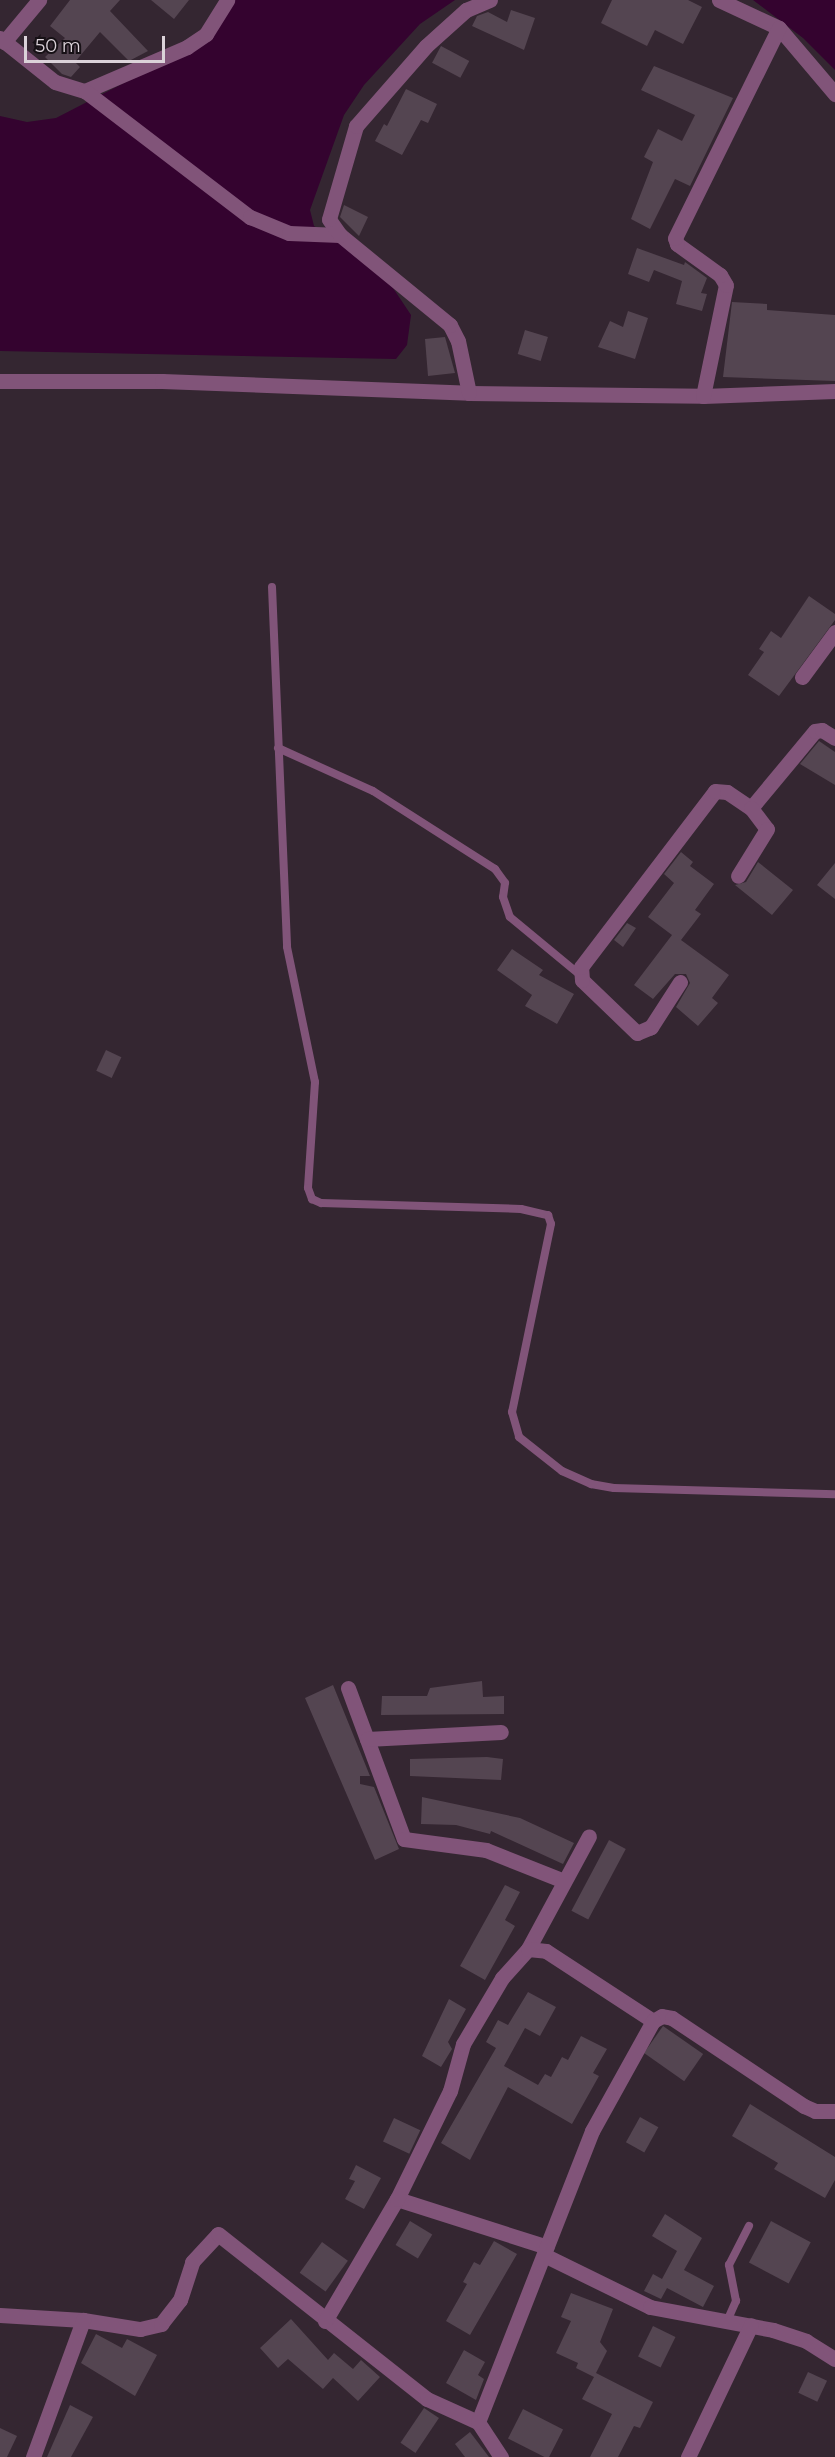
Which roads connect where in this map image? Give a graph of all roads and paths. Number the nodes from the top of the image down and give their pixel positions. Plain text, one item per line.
1 (39, 0) edge
2 (227, 0) edge
3 (490, 0) edge
4 (719, 0) edge
5 (779, 28) junction
6 (2, 40) edge
7 (87, 92) junction
8 (835, 94) edge
9 (337, 235) junction
10 (0, 381) edge
11 (835, 391) edge
12 (469, 393) junction
13 (703, 396) junction
14 (272, 587) dead end
15 (835, 632) edge
16 (802, 677) dead end
17 (835, 738) edge
18 (278, 748) junction
19 (751, 808) junction
20 (738, 876) dead end
21 (581, 975) junction
22 (680, 982) dead end
23 (835, 1494) edge
24 (348, 1688) dead end
25 (501, 1732) dead end
26 (367, 1739) junction
27 (589, 1836) dead end
28 (564, 1881) junction
29 (528, 1949) junction
30 (653, 2021) junction
31 (835, 2111) edge
32 (397, 2199) junction
33 (748, 2226) dead end
34 (546, 2251) junction
35 (0, 2315) edge
36 (728, 2319) junction
37 (83, 2320) junction
38 (325, 2321) junction
39 (751, 2325) junction
40 (835, 2359) edge
41 (478, 2422) junction
42 (33, 2457) edge
43 (501, 2457) edge
44 (688, 2457) edge

1 - 6 street
2 - 7 street
3 - 9 street
4 - 5 street
5 - 8 street
5 - 13 street
6 - 7 street
7 - 9 street
9 - 12 street
10 - 12 street
11 - 13 street
12 - 13 street
14 - 18 lane
15 - 16 street
17 - 19 street
18 - 21 lane
18 - 23 lane
19 - 20 street
19 - 21 street
21 - 22 street
24 - 26 street
25 - 26 street
26 - 28 street
27 - 28 street
28 - 29 street
29 - 30 street
29 - 32 street
30 - 31 street
30 - 34 street
32 - 34 street
32 - 38 street
33 - 36 lane
34 - 36 street
34 - 41 street
35 - 37 street
36 - 39 street
37 - 38 street
37 - 42 street
38 - 41 street
39 - 40 street
39 - 44 street
41 - 43 street

